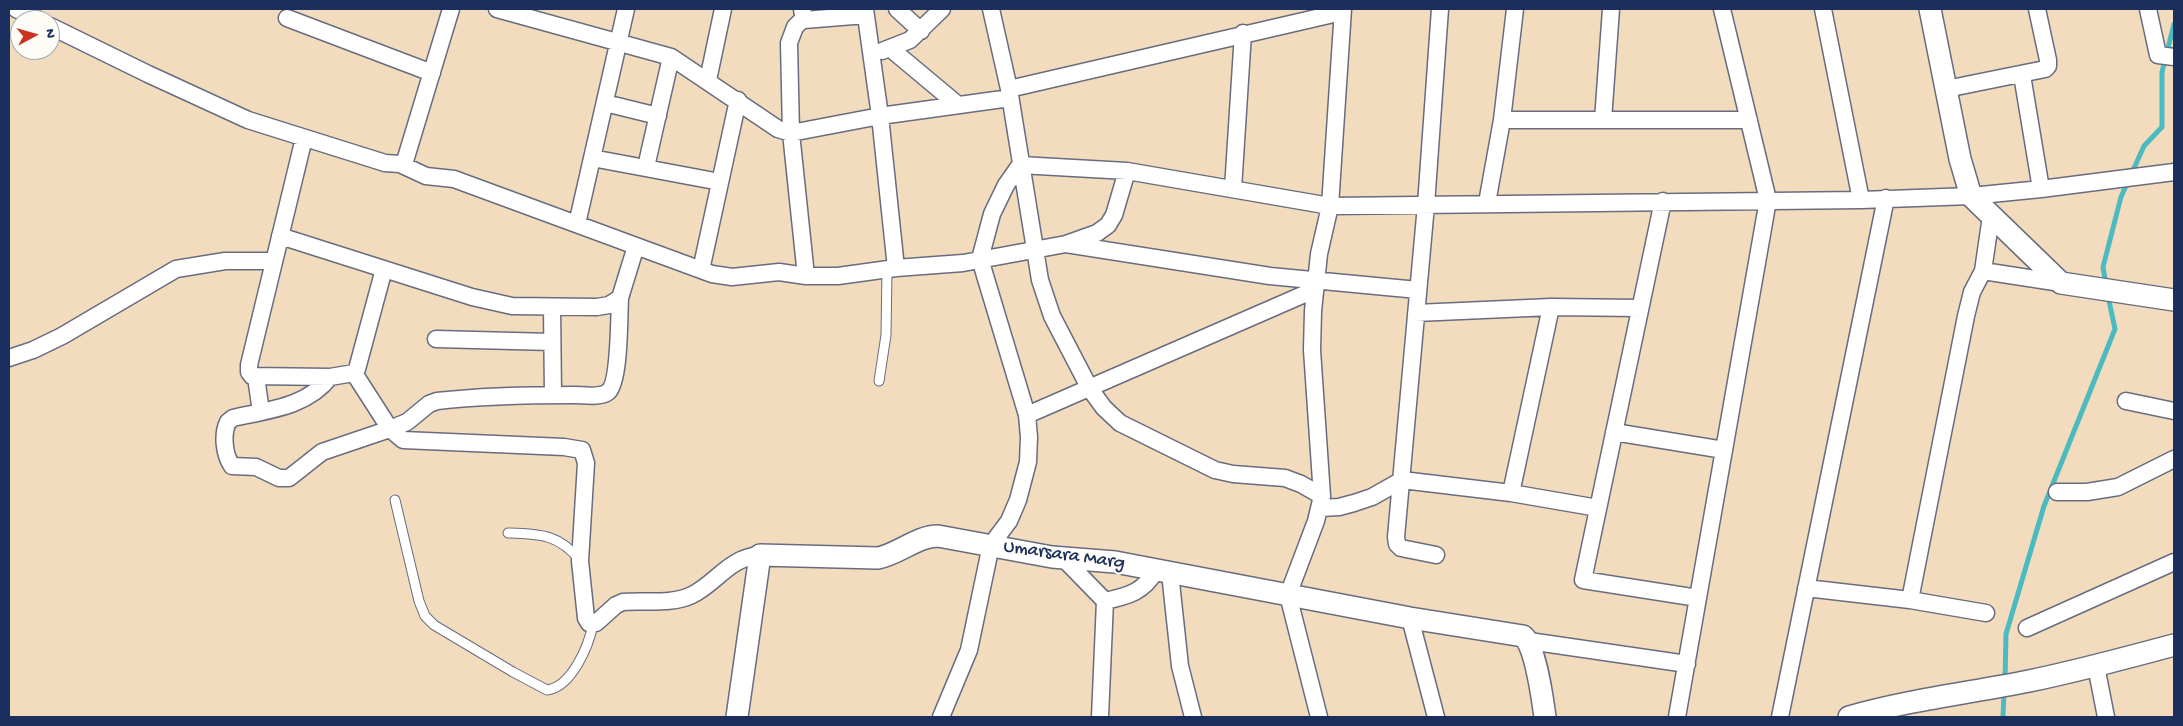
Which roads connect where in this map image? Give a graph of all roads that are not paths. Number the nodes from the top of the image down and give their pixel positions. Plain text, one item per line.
1 (451, 9) edge
2 (497, 9) edge
3 (626, 9) edge
4 (723, 9) edge
5 (897, 9) edge
6 (942, 9) edge
7 (991, 9) edge
8 (1440, 9) edge
9 (1515, 9) edge
10 (1611, 9) edge
11 (1722, 9) edge
12 (1823, 9) edge
13 (1930, 9) edge
14 (2038, 9) edge
15 (2148, 9) edge
16 (1342, 10) edge
17 (865, 12) edge
18 (802, 14) edge
19 (287, 18) dead end
20 (60, 31) edge
21 (921, 31) junction
22 (1243, 33) junction
23 (619, 41) junction
24 (891, 49) junction
25 (871, 54) junction
26 (672, 57) junction
27 (2174, 57) edge
28 (432, 73) junction
29 (2022, 75) junction
30 (708, 80) junction
31 (1946, 89) junction
32 (1009, 94) junction
33 (738, 100) junction
34 (605, 103) junction
35 (958, 105) junction
36 (658, 116) junction
37 (880, 116) junction
38 (1502, 120) junction
39 (1603, 120) junction
40 (1749, 120) junction
41 (791, 132) junction
42 (304, 138) junction
43 (592, 158) junction
44 (400, 164) junction
45 (1020, 165) junction
46 (646, 167) junction
47 (1127, 171) junction
48 (2174, 172) edge
49 (720, 182) junction
50 (1233, 189) junction
51 (2041, 189) junction
52 (1972, 196) junction
53 (1886, 198) junction
54 (1768, 200) junction
55 (1861, 200) junction
56 (1663, 201) junction
57 (1488, 202) junction
58 (1426, 205) junction
59 (1330, 206) junction
60 (1990, 216) junction
61 (577, 224) junction
62 (280, 236) junction
63 (1066, 244) junction
64 (636, 246) junction
65 (1034, 249) junction
66 (980, 259) junction
67 (274, 261) junction
68 (384, 269) junction
69 (892, 269) junction
70 (701, 270) junction
71 (1984, 271) junction
72 (806, 276) junction
73 (2061, 283) junction
74 (1316, 287) junction
75 (1418, 290) junction
76 (620, 298) junction
77 (2174, 300) edge
78 (552, 307) junction
79 (1551, 307) junction
80 (1640, 308) junction
81 (1416, 313) junction
82 (436, 339) dead end
83 (552, 342) junction
84 (9, 358) edge
85 (354, 373) junction
86 (256, 377) junction
87 (330, 377) junction
88 (879, 381) dead end
89 (1090, 389) junction
90 (553, 395) junction
91 (2126, 401) dead end
92 (2174, 411) edge
93 (261, 412) junction
94 (1027, 415) junction
95 (390, 429) junction
96 (1614, 432) junction
97 (1724, 450) junction
98 (2174, 459) edge
99 (1402, 480) junction
100 (2058, 492) dead end
101 (1511, 493) junction
102 (395, 500) dead end
103 (1322, 502) junction
104 (1598, 508) junction
105 (508, 533) dead end
106 (991, 545) junction
107 (760, 555) junction
108 (1436, 555) dead end
109 (1063, 558) junction
110 (580, 561) junction
111 (2174, 562) edge
112 (1163, 571) junction
113 (1806, 588) junction
114 (1288, 595) junction
115 (1698, 598) junction
116 (1910, 600) junction
117 (1105, 601) junction
118 (1986, 613) dead end
119 (1410, 618) junction
120 (593, 624) junction
121 (2027, 628) dead end
122 (1529, 641) junction
123 (2174, 645) edge
124 (1686, 664) junction
125 (2096, 666) junction
126 (737, 717) edge
127 (941, 717) edge
128 (1100, 717) edge
129 (1193, 717) edge
130 (1319, 717) edge
131 (1436, 717) edge
132 (1545, 717) edge
133 (1677, 717) edge
134 (1780, 717) edge
135 (1849, 717) edge
136 (2106, 717) edge

1 - 28 street
2 - 23 street
3 - 23 street
4 - 30 street
5 - 21 street
6 - 21 street
7 - 32 street
8 - 58 street
9 - 38 street
10 - 39 street
11 - 40 street
12 - 55 street
13 - 31 street
14 - 29 street
15 - 27 street
16 - 22 street
16 - 59 street
17 - 18 street
17 - 25 street
18 - 41 street
19 - 28 street
20 - 42 street
21 - 24 street
22 - 32 street
22 - 50 street
23 - 26 street
23 - 34 street
24 - 25 street
24 - 35 street
25 - 37 street
26 - 30 street
26 - 36 street
28 - 44 street
29 - 31 street
29 - 51 street
30 - 33 street
31 - 52 street
32 - 35 street
32 - 45 street
33 - 41 street
33 - 49 street
34 - 36 street
34 - 43 street
35 - 37 street
36 - 46 street
37 - 41 street
37 - 69 street
38 - 39 street
38 - 57 street
39 - 40 street
40 - 54 street
41 - 72 street
42 - 44 street
42 - 62 street
43 - 46 street
43 - 61 street
44 - 61 street
45 - 47 street
45 - 65 street
45 - 66 street
46 - 49 street
47 - 50 street
47 - 63 street
48 - 51 street
49 - 70 street
50 - 59 street
51 - 52 street
52 - 53 street
52 - 60 street
53 - 55 street
53 - 113 street
54 - 55 street
54 - 56 street
54 - 97 street
56 - 57 street
56 - 80 street
57 - 58 street
58 - 59 street
58 - 75 street
59 - 74 street
60 - 71 street
60 - 73 street
61 - 64 street
62 - 67 street
62 - 68 street
63 - 65 street
63 - 74 street
64 - 70 street
64 - 76 street
65 - 66 street
65 - 89 street
66 - 69 street
66 - 94 street
67 - 84 street
67 - 86 street
68 - 78 street
68 - 85 street
69 - 72 street
69 - 88 lane
70 - 72 street
71 - 73 street
71 - 116 street
73 - 77 street
74 - 75 street
74 - 89 street
74 - 103 street
75 - 81 street
76 - 78 street
76 - 90 street
78 - 83 street
79 - 80 street
79 - 81 street
79 - 101 street
80 - 96 street
81 - 99 street
82 - 83 street
83 - 90 street
85 - 87 street
85 - 95 street
86 - 87 street
86 - 93 street
87 - 93 street
89 - 94 street
89 - 103 street
90 - 95 street
91 - 92 street
93 - 95 street
94 - 106 street
95 - 110 street
96 - 97 street
96 - 104 street
97 - 115 street
98 - 100 street
99 - 101 street
99 - 103 street
99 - 108 street
101 - 104 street
102 - 120 lane
103 - 114 street
104 - 115 street
105 - 110 lane
106 - 107 street, Umarsara Marg
106 - 109 street, Umarsara Marg
106 - 127 street
107 - 120 street
107 - 126 street
109 - 112 street, Umarsara Marg
109 - 117 street
110 - 120 street
111 - 121 street
112 - 114 street, Umarsara Marg
112 - 117 street
112 - 129 street
113 - 116 street
113 - 134 street
114 - 119 street, Umarsara Marg
114 - 130 street
115 - 124 street
116 - 118 street
117 - 128 street
119 - 122 street, Umarsara Marg
119 - 131 street
122 - 124 street
122 - 132 street
123 - 125 street
124 - 133 street
125 - 135 street
125 - 136 street

